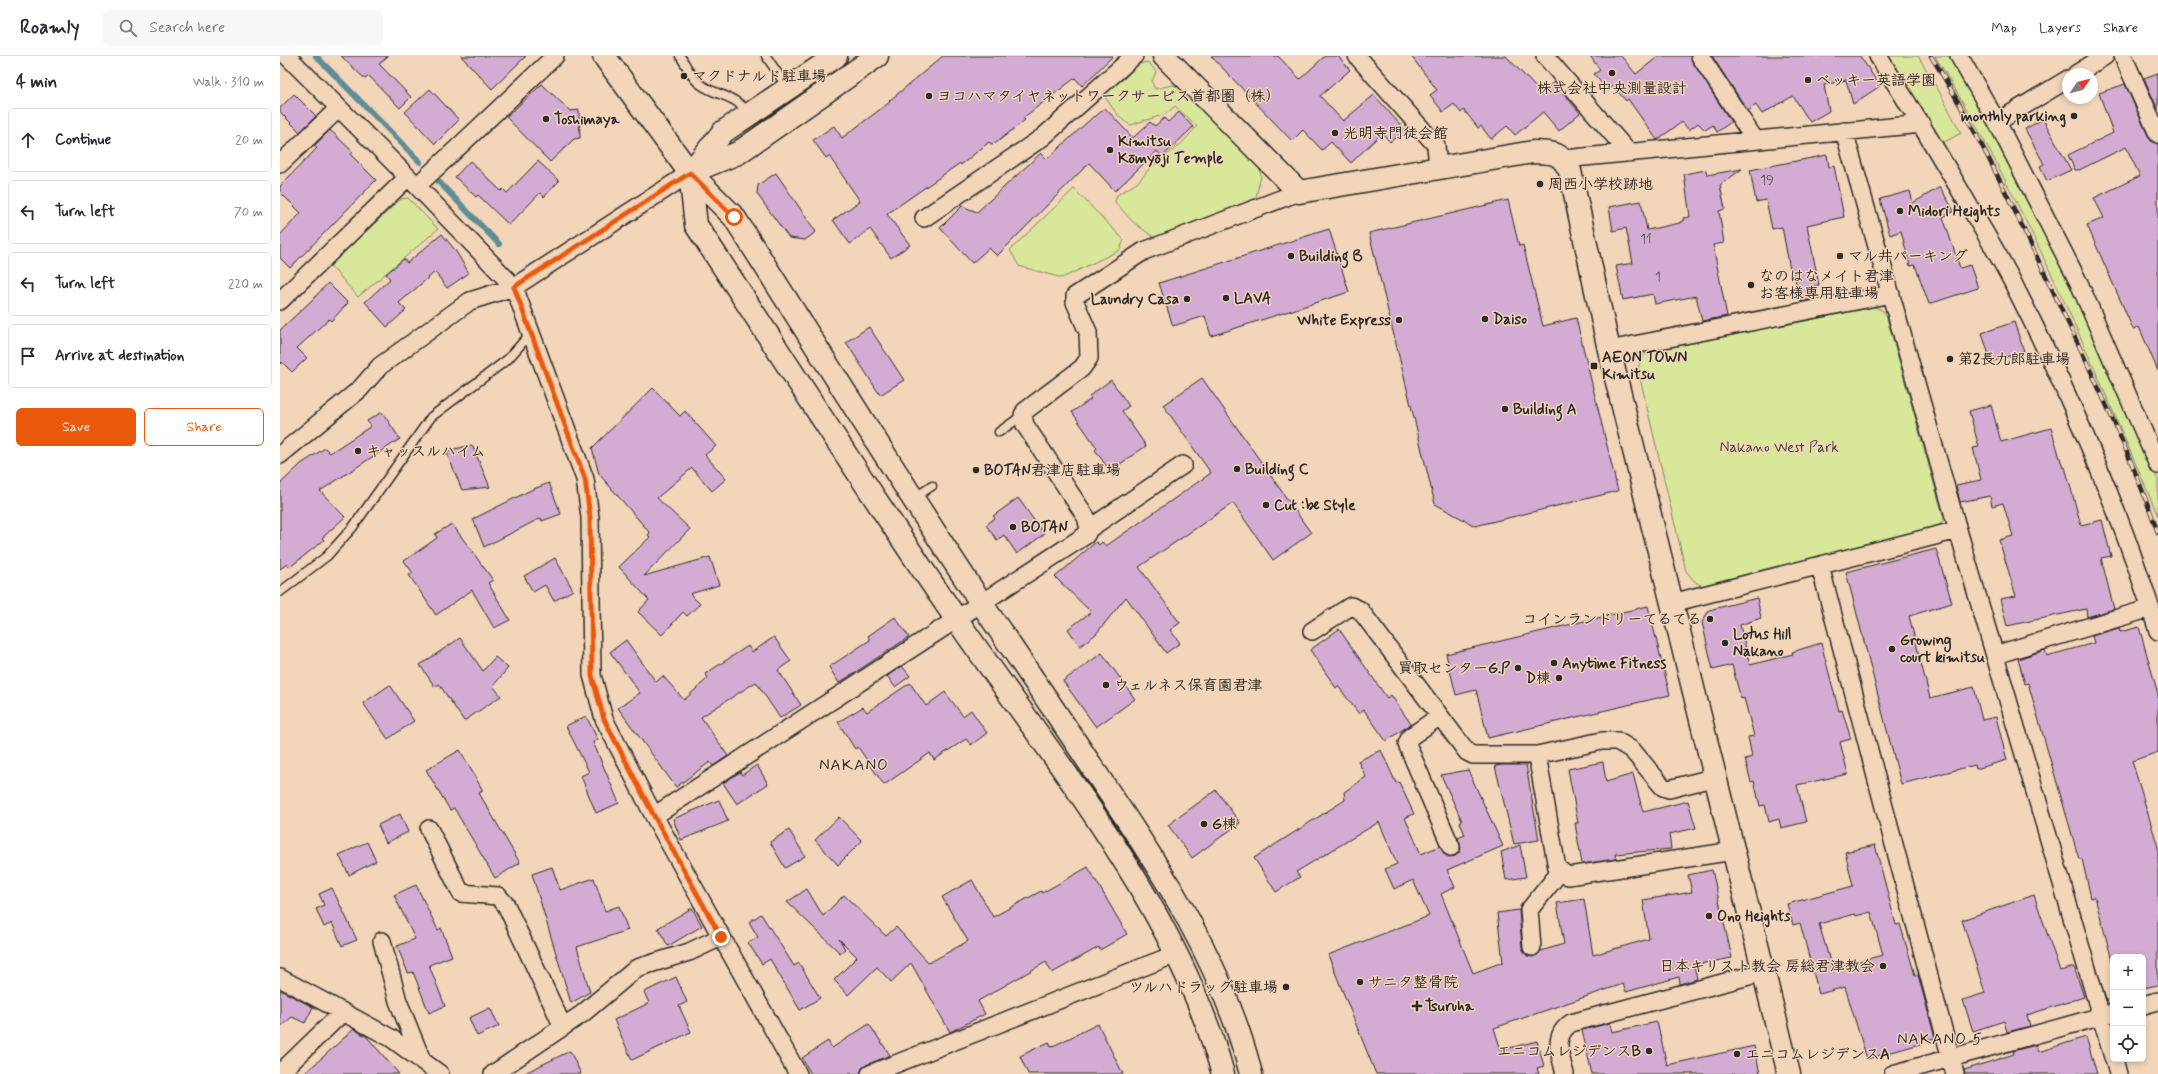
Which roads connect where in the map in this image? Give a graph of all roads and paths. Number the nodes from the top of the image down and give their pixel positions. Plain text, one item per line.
1 (287, 56) edge
2 (555, 56) edge
3 (604, 56) edge
4 (680, 56) edge
5 (766, 56) edge
6 (836, 56) edge
7 (877, 56) edge
8 (1134, 56) edge
9 (1164, 56) edge
10 (1357, 56) edge
11 (1546, 56) edge
12 (1700, 56) edge
13 (1878, 56) edge
14 (1959, 56) edge
15 (2105, 56) edge
16 (2123, 56) edge
17 (2086, 68) edge
18 (2062, 83) edge
19 (788, 88) junction
20 (338, 109) junction
21 (749, 114) junction
22 (1997, 122) junction
23 (1922, 124) junction
24 (1844, 131) junction
25 (2158, 134) edge
26 (1755, 140) junction
27 (1629, 152) junction
28 (1564, 159) junction
29 (280, 164) edge
30 (1438, 169) junction
31 (690, 173) junction
32 (412, 182) junction
33 (1299, 192) junction
34 (924, 218) dead end
35 (514, 287) junction
36 (1891, 294) junction
37 (280, 301) edge
38 (531, 333) junction
39 (1609, 350) junction
40 (1023, 415) junction
41 (999, 432) dead end
42 (280, 455) edge
43 (1183, 465) dead end
44 (2158, 465) edge
45 (932, 486) dead end
46 (914, 498) junction
47 (1089, 529) junction
48 (1958, 530) junction
49 (1820, 566) junction
50 (280, 592) edge
51 (982, 602) junction
52 (1672, 602) junction
53 (2151, 608) junction
54 (956, 619) junction
55 (1312, 631) dead end
56 (2158, 631) edge
57 (1995, 655) junction
58 (1440, 716) junction
59 (1537, 755) junction
60 (1716, 777) junction
61 (654, 816) junction
62 (429, 829) dead end
63 (1451, 847) dead end
64 (1734, 851) junction
65 (1560, 872) junction
66 (721, 937) junction
67 (382, 941) dead end
68 (1532, 947) dead end
69 (1176, 954) junction
70 (1764, 972) junction
71 (280, 978) edge
72 (2158, 1001) edge
73 (2146, 1004) edge
74 (343, 1012) junction
75 (2107, 1015) edge
76 (563, 1027) junction
77 (2110, 1036) edge
78 (421, 1059) junction
79 (2114, 1062) edge
80 (1953, 1066) edge
81 (280, 1073) edge
82 (440, 1074) edge
83 (493, 1074) edge
84 (798, 1074) edge
85 (870, 1074) edge
86 (1223, 1074) edge
87 (1251, 1074) edge
88 (1565, 1074) edge
89 (1789, 1074) edge
90 (1893, 1074) edge
91 (2118, 1074) edge

1 - 20 street
2 - 32 street
3 - 31 street
4 - 21 lane
5 - 19 lane
6 - 19 street
7 - 31 street
8 - 34 street
9 - 33 street
10 - 30 street
11 - 27 street
12 - 26 street
13 - 23 street
14 - 22 street
15 - 17 street
16 - 25 street
18 - 22 street
19 - 21 street
20 - 29 street
20 - 32 street
21 - 31 street
22 - 44 street
23 - 24 street
23 - 53 street
24 - 26 street
24 - 36 street
26 - 27 street
27 - 28 street
28 - 30 street
28 - 39 street
30 - 33 street
31 - 35 street
31 - 46 street
31 - 54 street
32 - 35 street
32 - 37 street
33 - 40 street
35 - 38 street
35 - 42 street
36 - 39 street
36 - 48 street
38 - 50 lane
38 - 61 street
39 - 52 street
40 - 41 lane
40 - 47 street
43 - 47 street
45 - 46 lane
46 - 51 street
47 - 51 street
48 - 49 street
48 - 57 street
49 - 52 street
49 - 80 street
51 - 54 street
51 - 87 street
52 - 60 street
53 - 56 street
53 - 57 street
54 - 61 street
54 - 69 street
55 - 58 street
57 - 75 street
58 - 59 street
58 - 63 street
59 - 60 street
59 - 65 street
60 - 64 street
61 - 66 street
62 - 76 street
64 - 65 street
64 - 70 street
65 - 68 street
66 - 76 street
66 - 84 street
67 - 78 street
69 - 85 street
69 - 86 street
70 - 88 street
70 - 89 street
71 - 74 street
72 - 73 street
74 - 78 street
74 - 81 street
75 - 77 street
75 - 80 street
76 - 83 street
78 - 82 street
79 - 91 street
80 - 90 street

